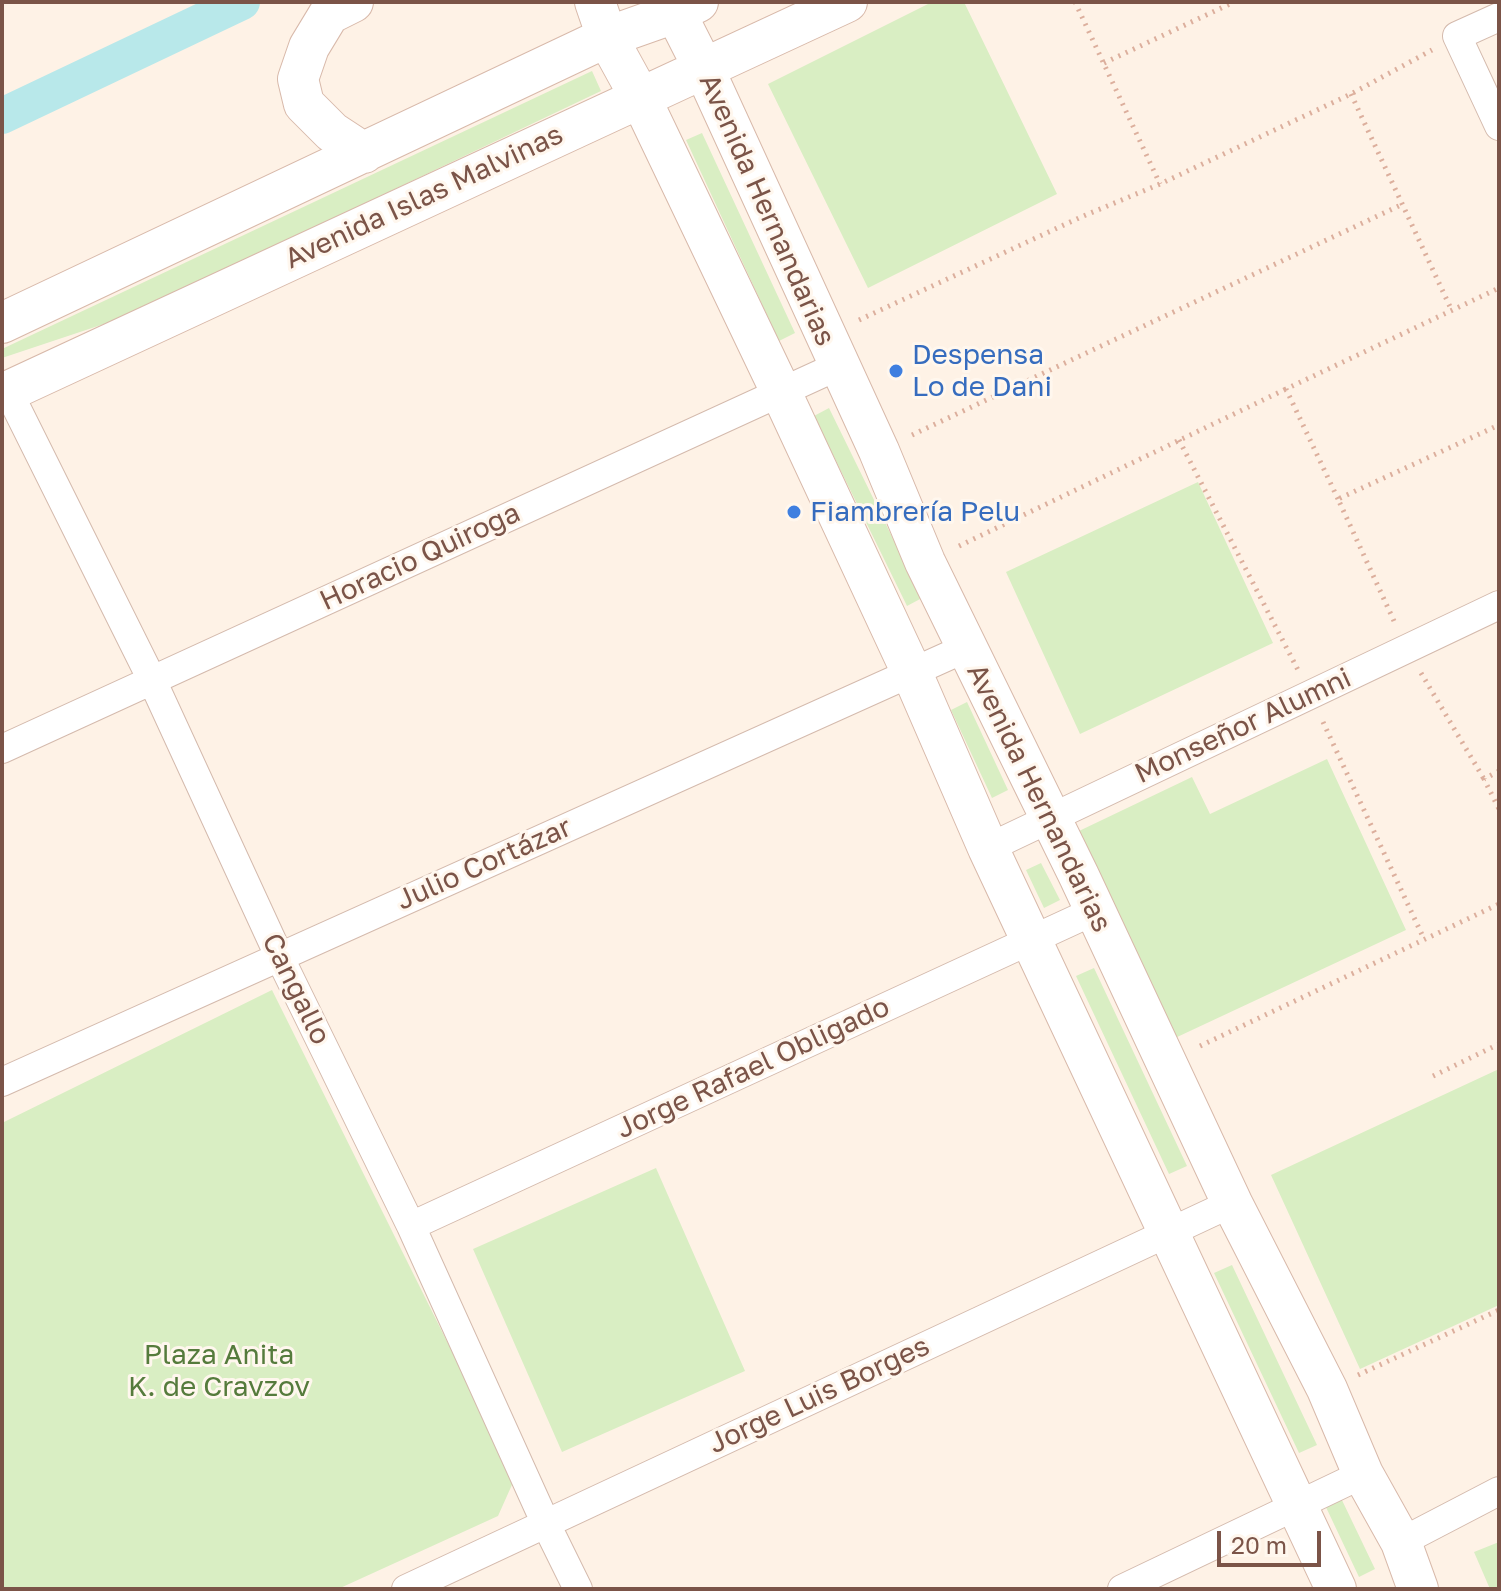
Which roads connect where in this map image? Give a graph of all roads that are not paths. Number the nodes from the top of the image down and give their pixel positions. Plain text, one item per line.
1 (353, 2) edge
2 (847, 2) edge
3 (681, 6) edge
4 (1499, 17) edge
5 (601, 20) edge
6 (704, 69) junction
7 (640, 97) junction
8 (1499, 126) edge
9 (364, 153) junction
10 (2, 323) edge
11 (831, 351) junction
12 (781, 392) junction
13 (5, 393) edge
14 (1499, 605) edge
15 (966, 648) junction
16 (912, 673) junction
17 (152, 680) junction
18 (2, 749) edge
19 (1050, 818) junction
20 (988, 848) junction
21 (1094, 911) junction
22 (1031, 940) junction
23 (279, 956) junction
24 (2, 1082) edge
25 (1232, 1203) junction
26 (411, 1226) junction
27 (1169, 1232) junction
28 (1363, 1474) junction
29 (1499, 1491) edge
30 (1297, 1506) junction
31 (545, 1522) junction
32 (1401, 1542) junction
33 (1414, 1588) edge
34 (406, 1589) edge
35 (578, 1589) edge
36 (1122, 1589) edge
37 (1336, 1589) edge

1 - 9 main road
2 - 6 main road, Avenida Islas Malvinas
3 - 5 main road
3 - 6 main road, Avenida Hernandarias
4 - 8 street
5 - 7 main road
5 - 9 main road
6 - 7 main road, Avenida Islas Malvinas
6 - 11 main road, Avenida Hernandarias
7 - 12 main road
7 - 13 main road, Avenida Islas Malvinas
9 - 10 main road
11 - 12 street, Horacio Quiroga
11 - 15 main road, Avenida Hernandarias
12 - 16 main road
12 - 17 street, Horacio Quiroga
13 - 17 street, Cangallo
14 - 19 street, Monseñor Alumni
15 - 16 street, Julio Cortázar
15 - 19 main road, Avenida Hernandarias
16 - 20 main road
16 - 23 street, Julio Cortázar
17 - 18 street, Horacio Quiroga
17 - 23 street, Cangallo
19 - 20 street, Monseñor Alumni
19 - 21 main road, Avenida Hernandarias
20 - 22 main road
21 - 22 street, Jorge Rafael Obligado
21 - 25 main road, Avenida Hernandarias
22 - 26 street, Jorge Rafael Obligado
22 - 27 main road
23 - 24 street, Julio Cortázar
23 - 26 street, Cangallo
25 - 27 street, Jorge Luis Borges
25 - 28 main road, Avenida Hernandarias
26 - 31 street, Cangallo
27 - 30 main road
27 - 31 street, Jorge Luis Borges
28 - 30 street
28 - 32 main road, Avenida Hernandarias
29 - 32 street
30 - 36 street
30 - 37 main road
31 - 34 street, Jorge Luis Borges
31 - 35 street, Cangallo
32 - 33 main road, Avenida Hernandarias

